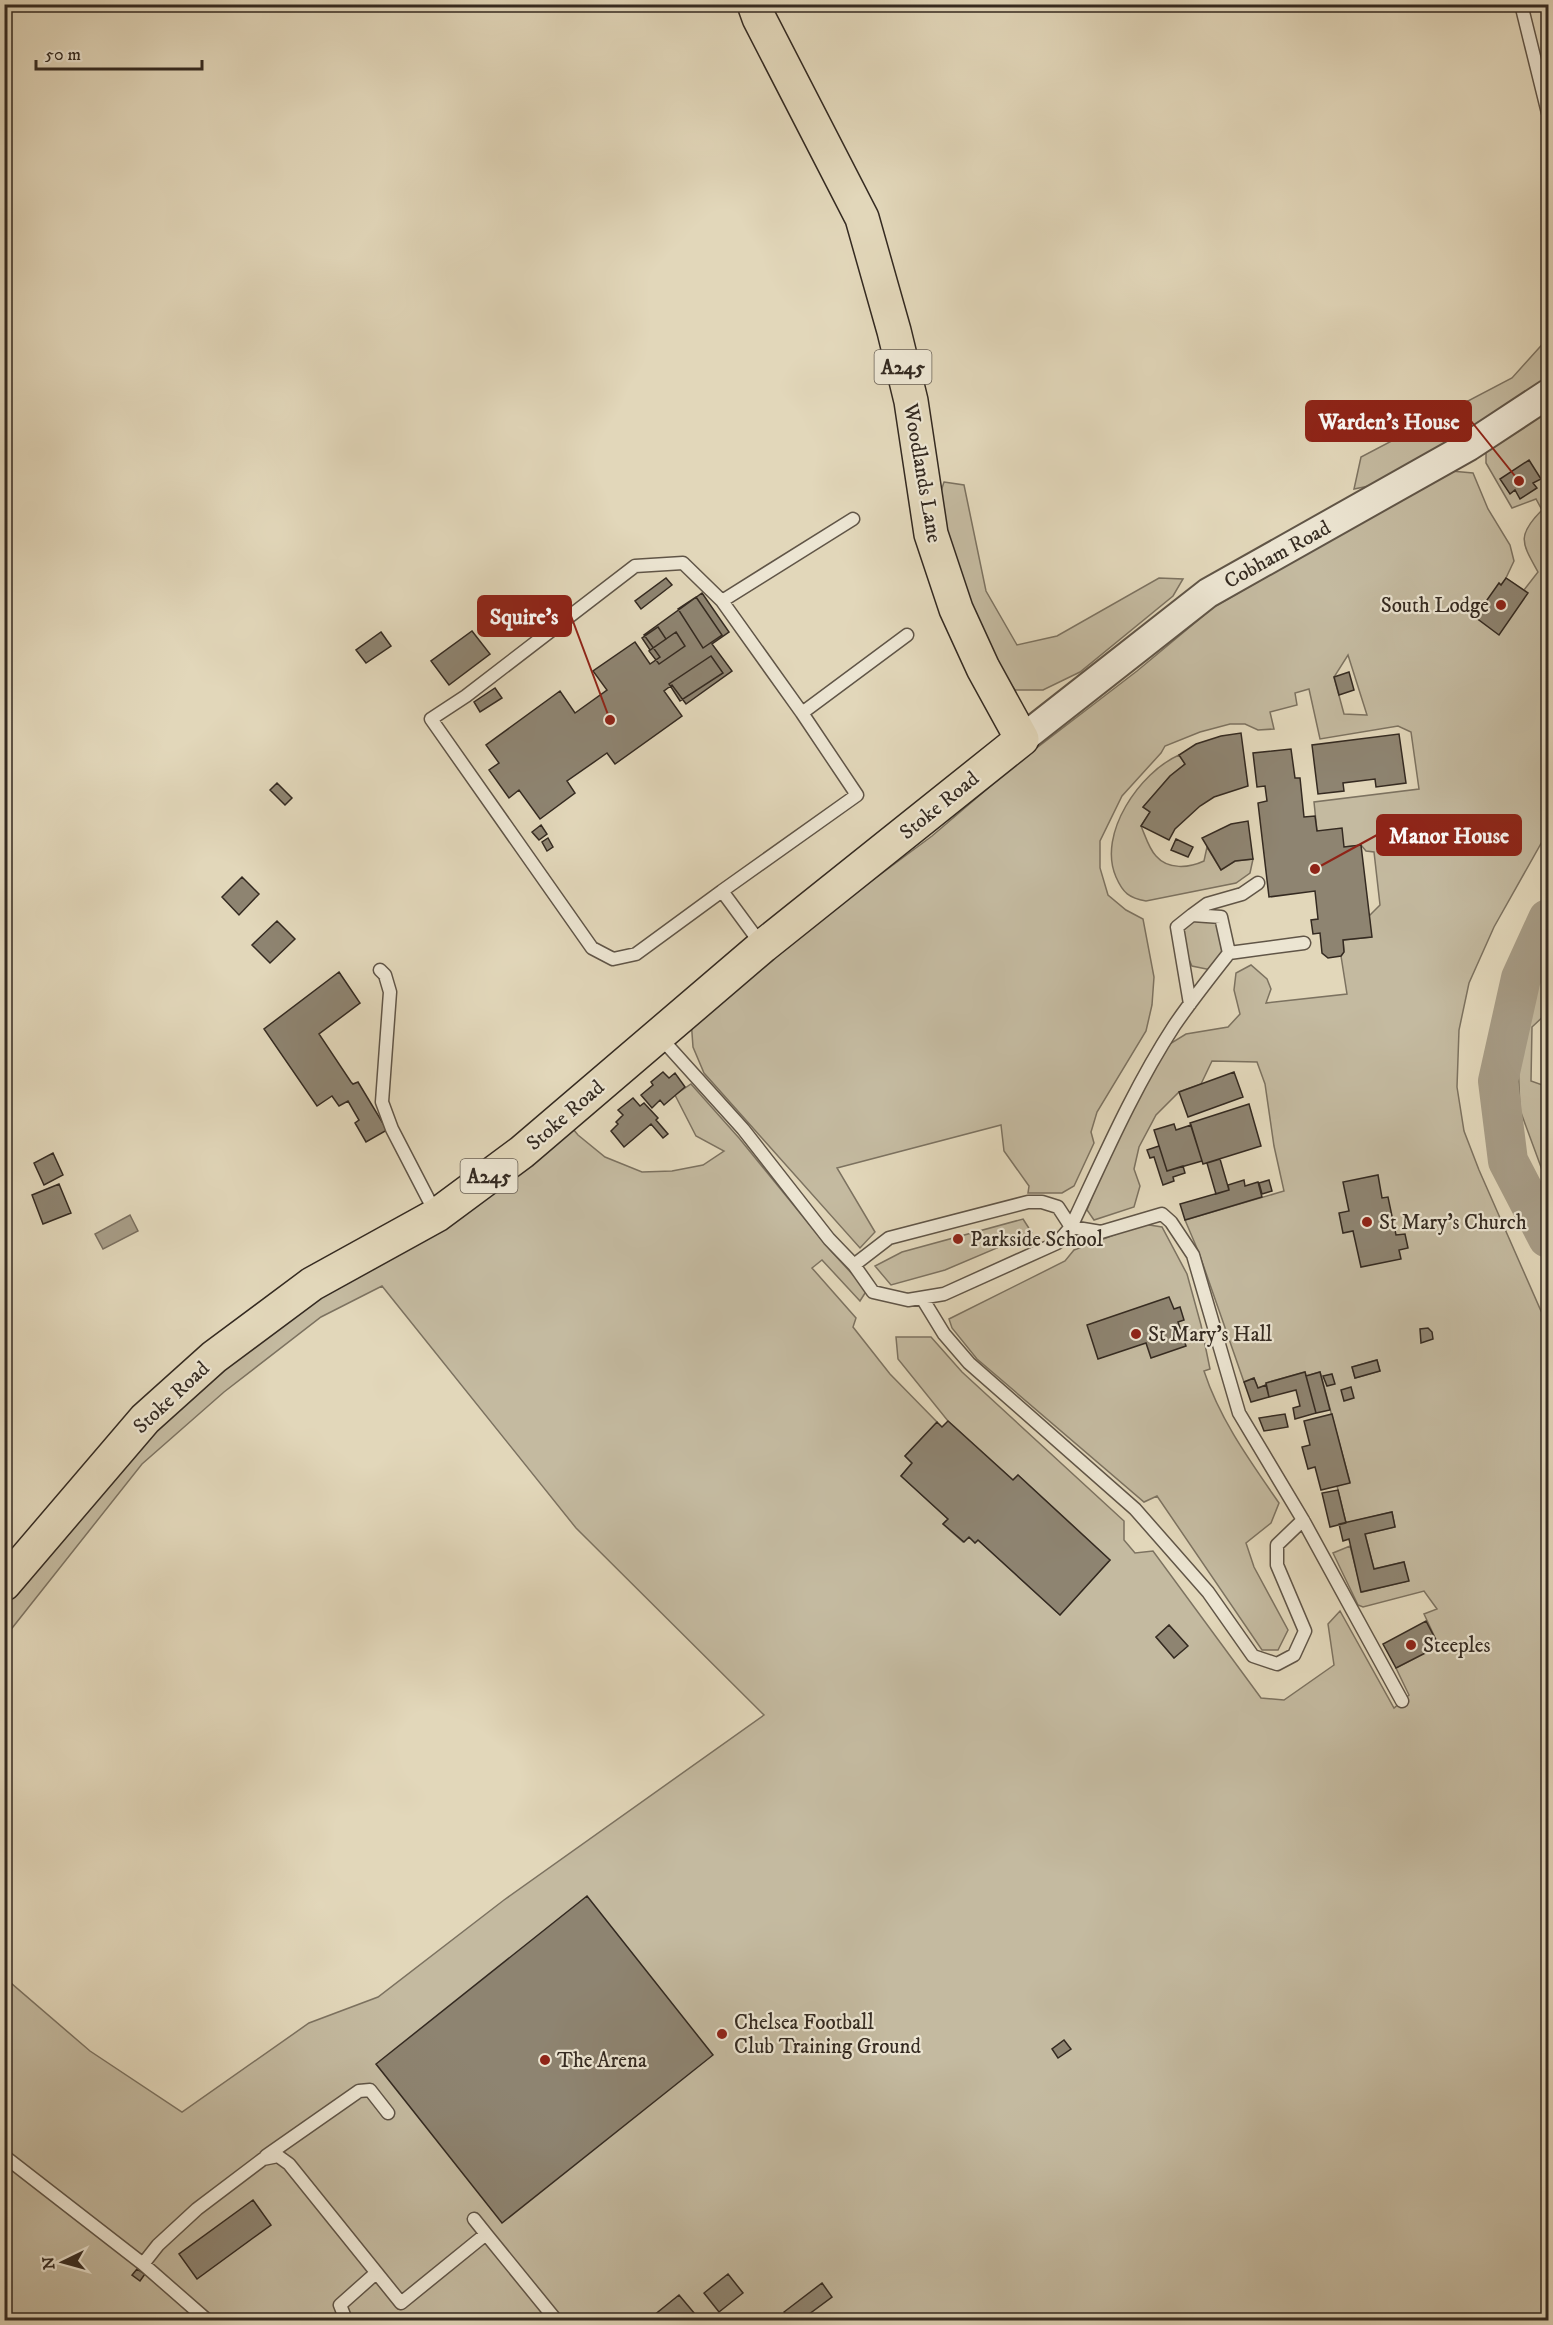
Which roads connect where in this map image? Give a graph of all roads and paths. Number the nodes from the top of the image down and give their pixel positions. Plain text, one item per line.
1 (754, 4) edge
2 (1521, 4) edge
3 (1548, 113) edge
4 (1548, 394) edge
5 (853, 519) dead end
6 (722, 601) junction
7 (907, 634) dead end
8 (802, 713) junction
9 (1022, 739) junction
10 (1258, 883) dead end
11 (722, 891) junction
12 (1192, 915) junction
13 (1304, 943) dead end
14 (763, 946) junction
15 (1229, 953) junction
16 (380, 970) dead end
17 (1190, 1004) junction
18 (658, 1035) junction
19 (437, 1215) junction
20 (1071, 1227) junction
21 (854, 1265) junction
22 (922, 1298) junction
23 (1303, 1520) junction
24 (4, 1584) edge
25 (1401, 1701) dead end
26 (388, 2113) dead end
27 (4, 2156) edge
28 (263, 2159) junction
29 (474, 2219) dead end
30 (486, 2234) junction
31 (143, 2264) junction
32 (376, 2273) junction
33 (207, 2320) edge
34 (346, 2320) edge
35 (556, 2320) edge

1 - 9 main road, Woodlands Lane / A245
2 - 3 lane
4 - 9 street, Cobham Road
5 - 6 lane
6 - 8 lane
6 - 11 lane
7 - 8 lane
8 - 11 lane
9 - 14 main road, Stoke Road / A245
10 - 12 lane
11 - 14 lane
12 - 15 lane
12 - 17 lane
13 - 15 lane
14 - 18 main road, Stoke Road / A245
15 - 17 lane
16 - 19 lane
17 - 20 lane
18 - 19 main road, Stoke Road / A245
18 - 21 lane
19 - 24 main road, Stoke Road / A245
20 - 21 lane
20 - 22 lane
20 - 23 lane
21 - 22 lane
22 - 23 lane
23 - 25 lane
26 - 28 lane
27 - 31 lane
28 - 31 lane
28 - 32 lane
29 - 30 lane
30 - 32 lane
30 - 35 lane
31 - 33 lane
32 - 34 lane

